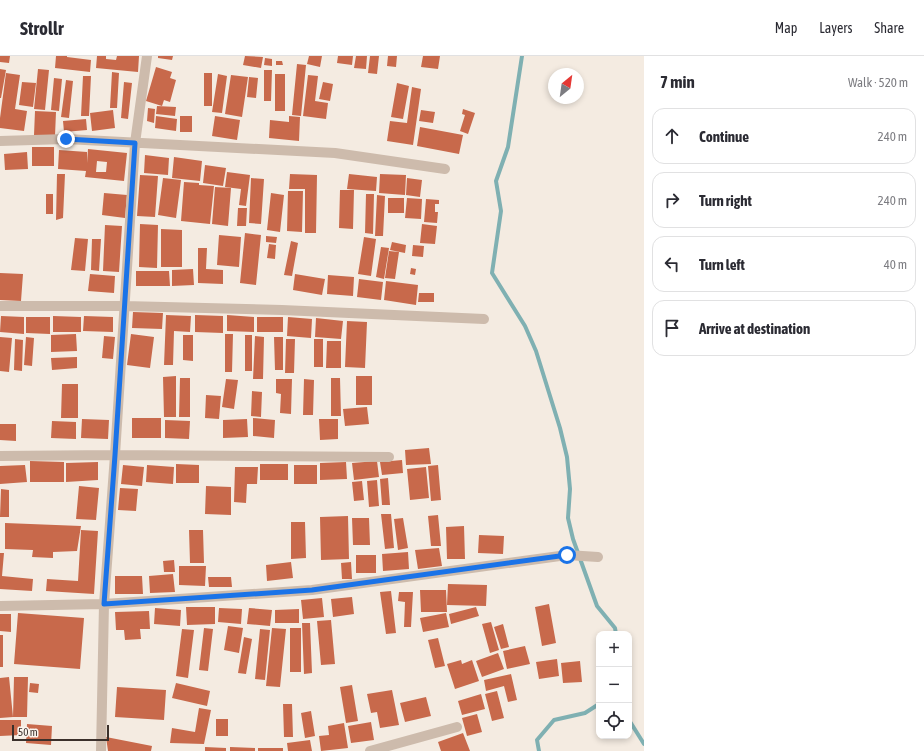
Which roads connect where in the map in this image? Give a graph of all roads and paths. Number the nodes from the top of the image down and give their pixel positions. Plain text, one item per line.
1 (147, 56) edge
2 (0, 141) edge
3 (135, 143) junction
4 (445, 169) dead end
5 (0, 306) edge
6 (124, 306) junction
7 (484, 319) dead end
8 (115, 455) junction
9 (0, 456) edge
10 (389, 457) dead end
11 (598, 557) dead end
12 (104, 604) junction
13 (0, 606) edge
14 (457, 727) dead end
15 (101, 751) edge
16 (370, 751) edge

1 - 3 street
2 - 3 street
3 - 4 street
3 - 6 street
5 - 6 street
6 - 7 street
6 - 8 street
8 - 9 street
8 - 10 street
8 - 12 street
11 - 12 street
12 - 13 street
12 - 15 street
14 - 16 street

